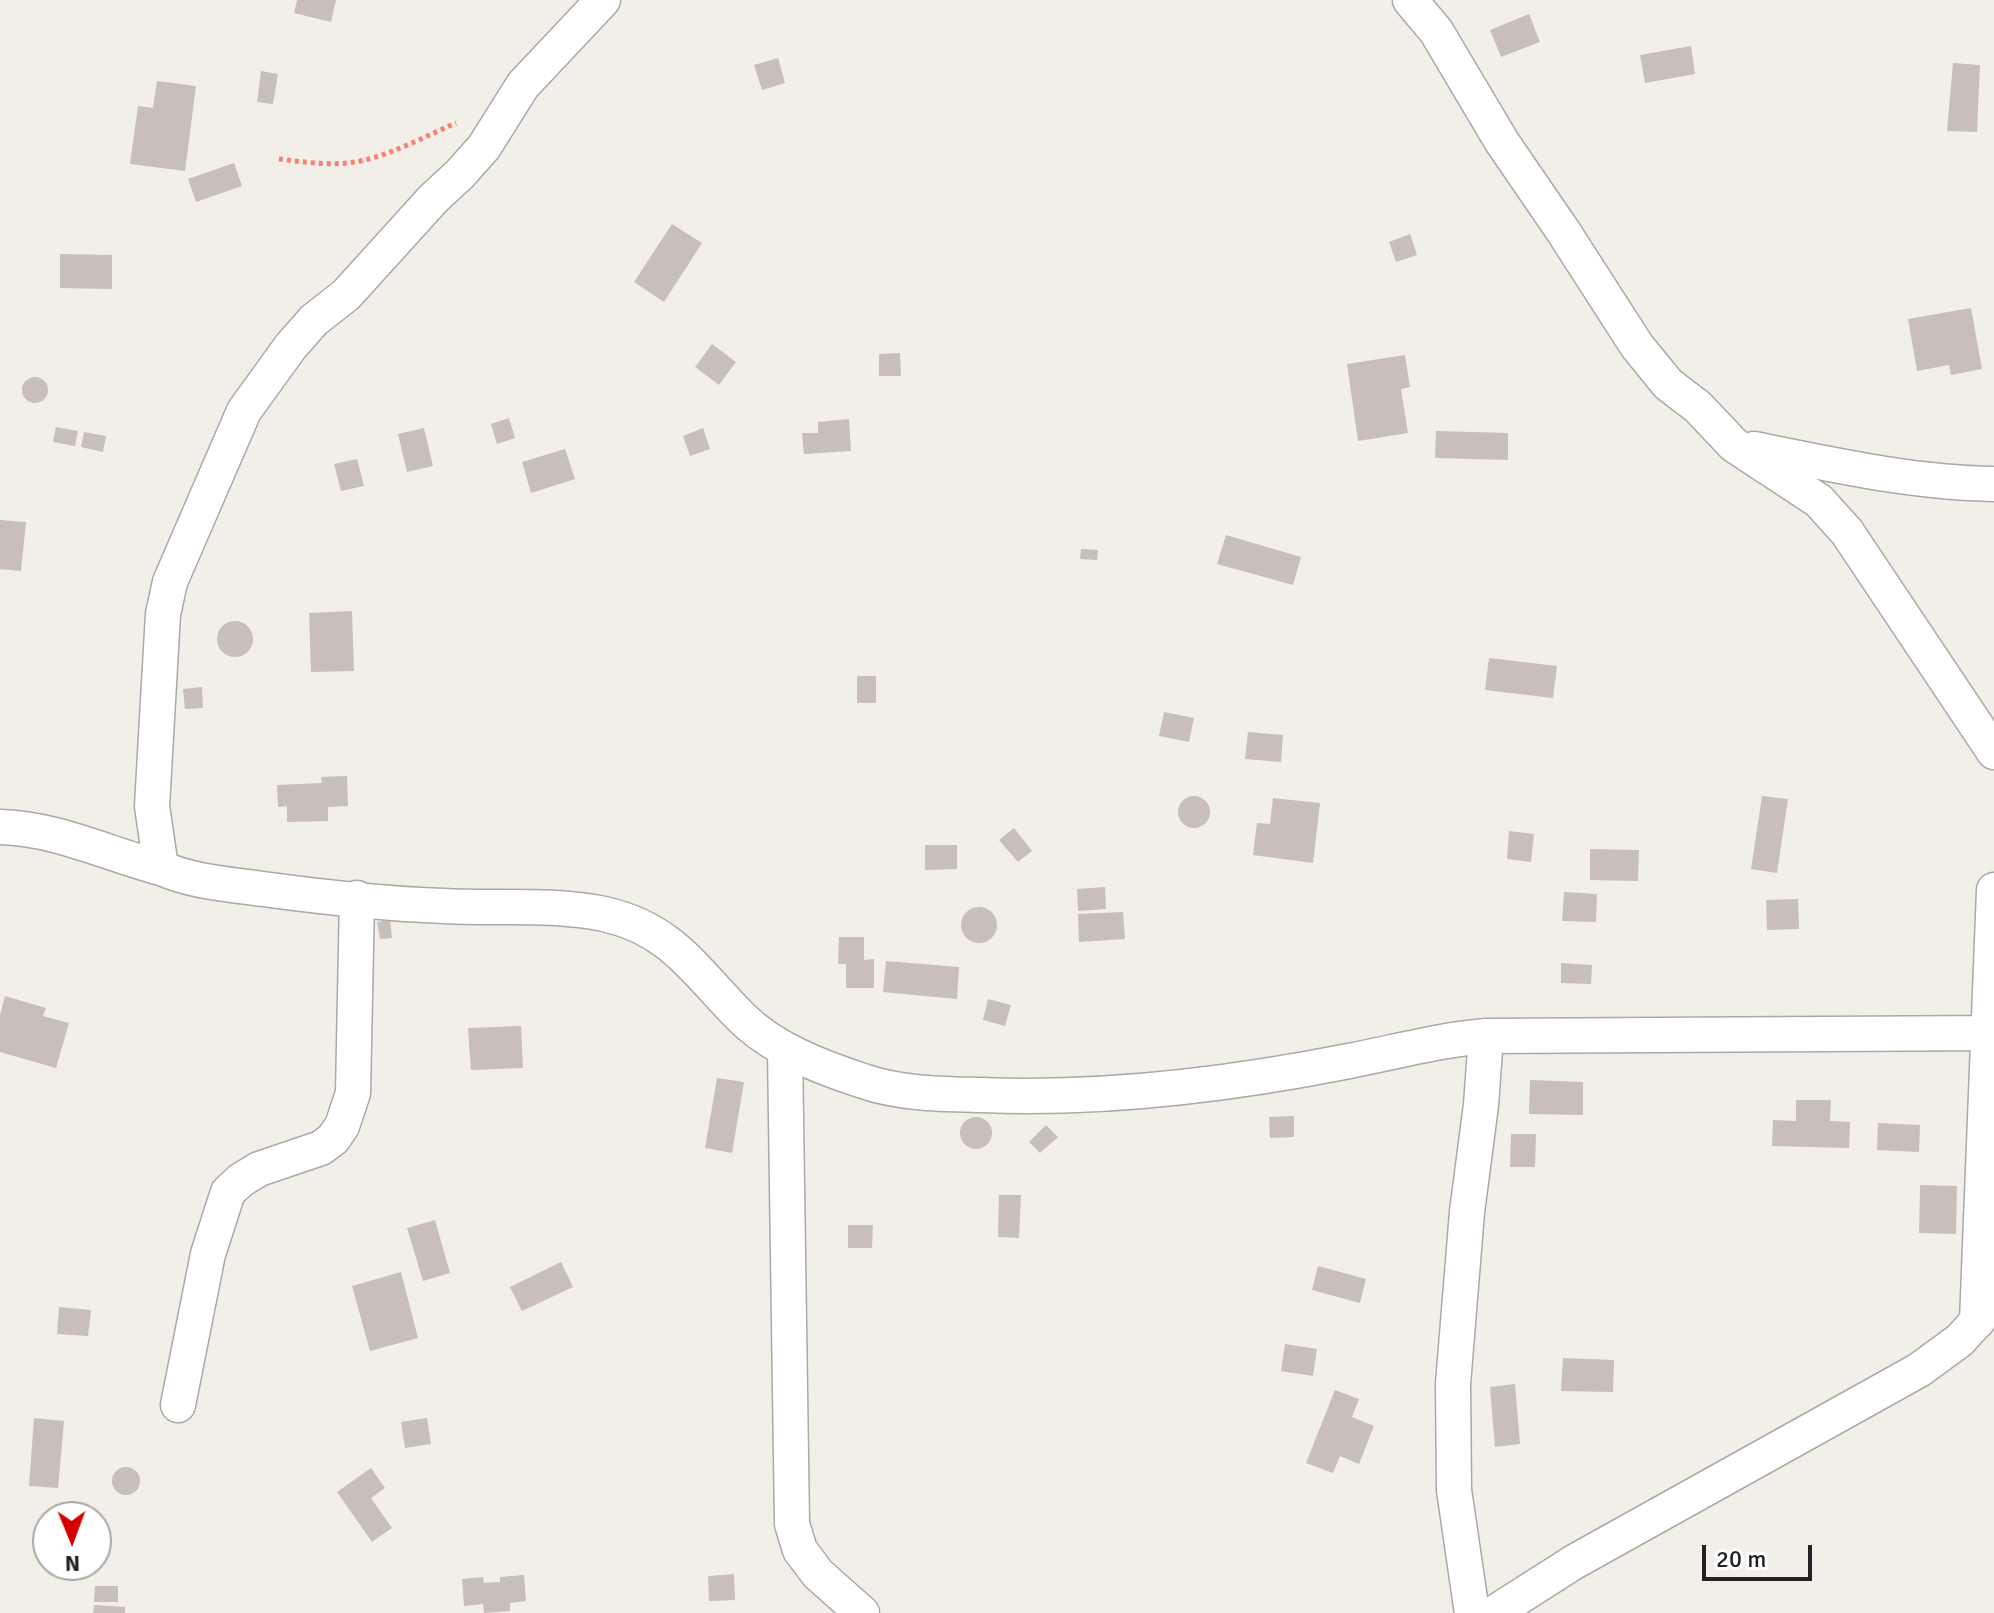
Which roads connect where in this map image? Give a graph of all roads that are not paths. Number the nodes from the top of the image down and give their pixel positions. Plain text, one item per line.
1 (603, 0) edge
2 (1410, 0) edge
3 (1734, 445) junction
4 (1994, 484) edge
5 (1994, 752) edge
6 (0, 827) edge
7 (161, 868) junction
8 (1994, 890) edge
9 (357, 898) junction
10 (1992, 1033) edge
11 (1486, 1036) junction
12 (785, 1050) junction
13 (1988, 1319) edge
14 (178, 1405) dead end
15 (862, 1613) edge
16 (1472, 1613) edge
17 (1494, 1613) edge

1 - 7 street
2 - 3 street
3 - 4 street
3 - 5 street
6 - 7 street
7 - 9 street
8 - 10 street
9 - 12 street
9 - 14 street
10 - 11 street
10 - 13 street
11 - 12 street
11 - 16 street
12 - 15 street
13 - 17 street

